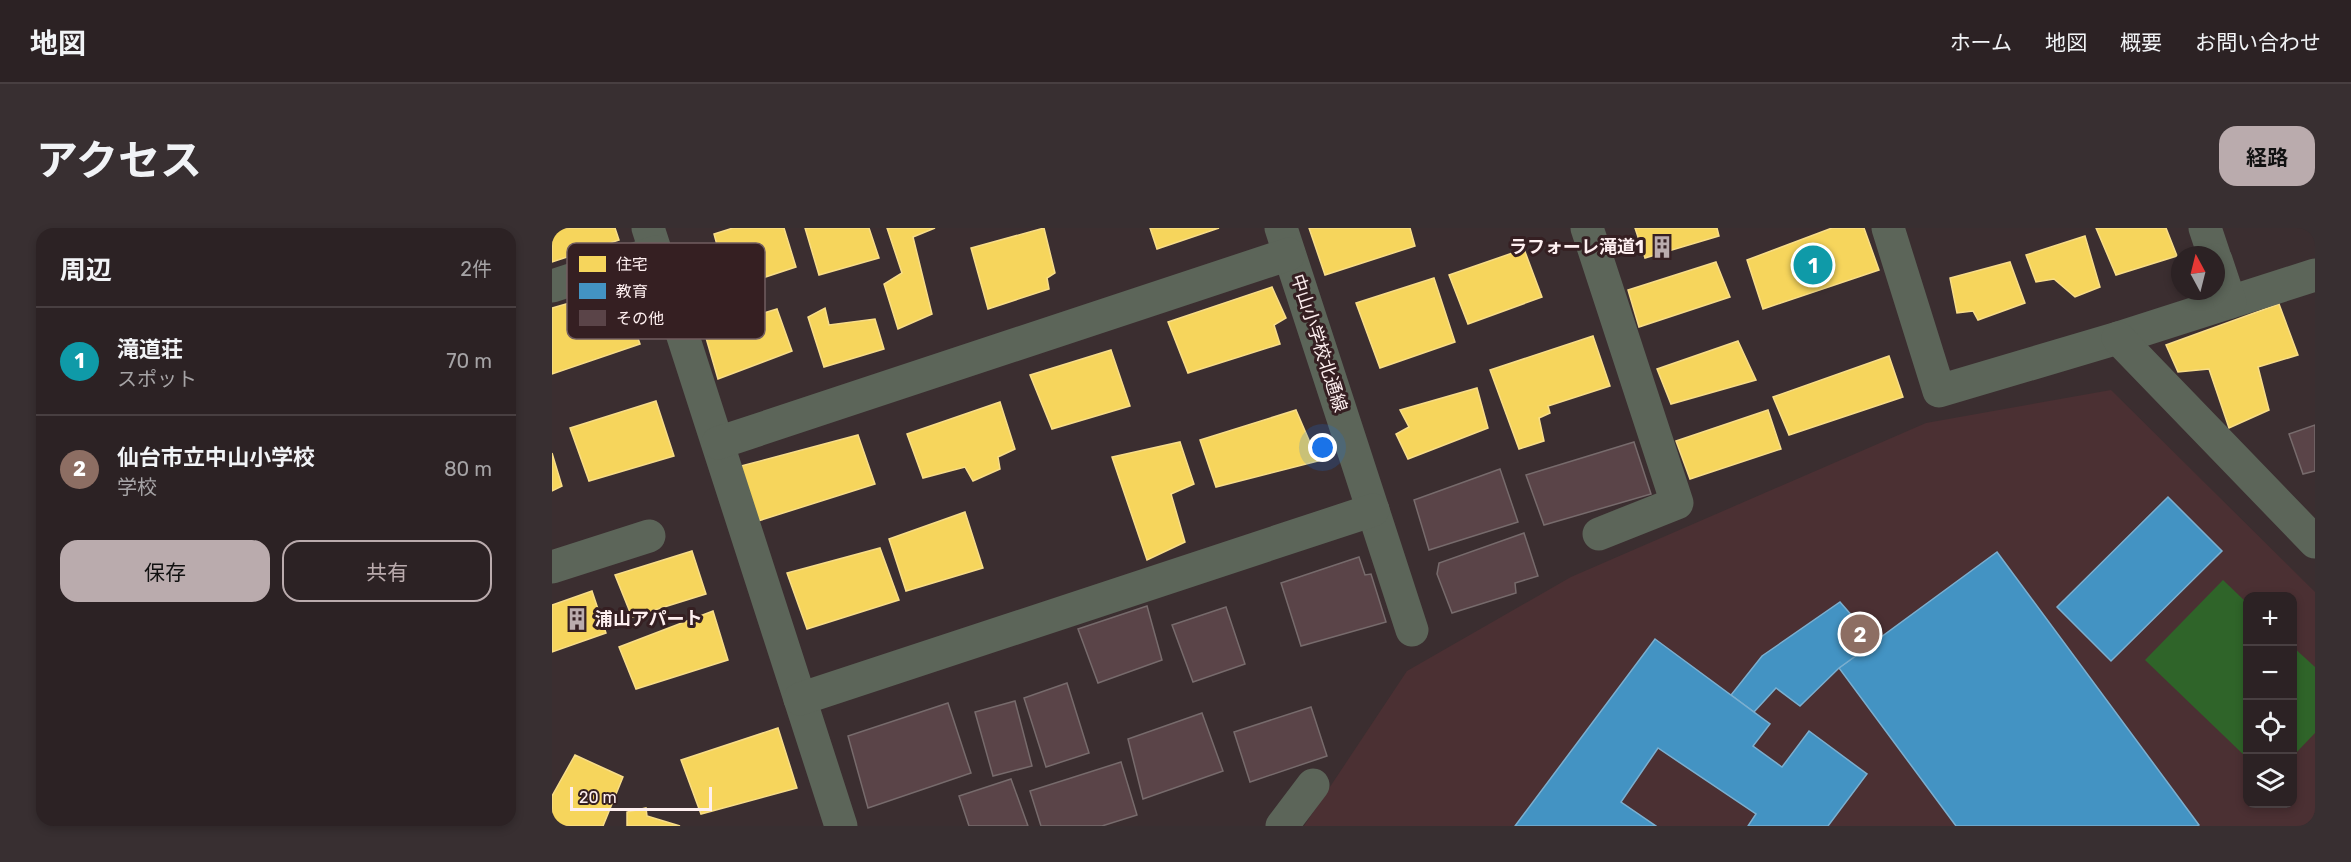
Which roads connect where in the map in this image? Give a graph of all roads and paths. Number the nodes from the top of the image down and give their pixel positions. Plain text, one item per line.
1 (1587, 228) edge
2 (1888, 228) edge
3 (2205, 228) edge
4 (1285, 241) edge
5 (2211, 246) edge
6 (2315, 275) edge
7 (567, 279) edge
8 (552, 286) edge
9 (2225, 287) edge
10 (2230, 302) junction
11 (2118, 338) junction
12 (684, 339) edge
13 (718, 443) junction
14 (1373, 510) junction
15 (1599, 534) dead end
16 (649, 536) dead end
17 (2315, 542) edge
18 (552, 567) edge
19 (1412, 630) dead end
20 (800, 699) junction
21 (1313, 785) dead end
22 (841, 826) edge
23 (1282, 826) edge

1 - 15 street
2 - 11 street
3 - 5 street
4 - 13 street
4 - 14 street, 中山小学校北通線
6 - 10 street
7 - 8 street
9 - 10 street
10 - 11 street
11 - 17 street
12 - 13 street
13 - 20 street
14 - 19 street, 中山小学校北通線
14 - 20 street
16 - 18 street
20 - 22 street
21 - 23 street

